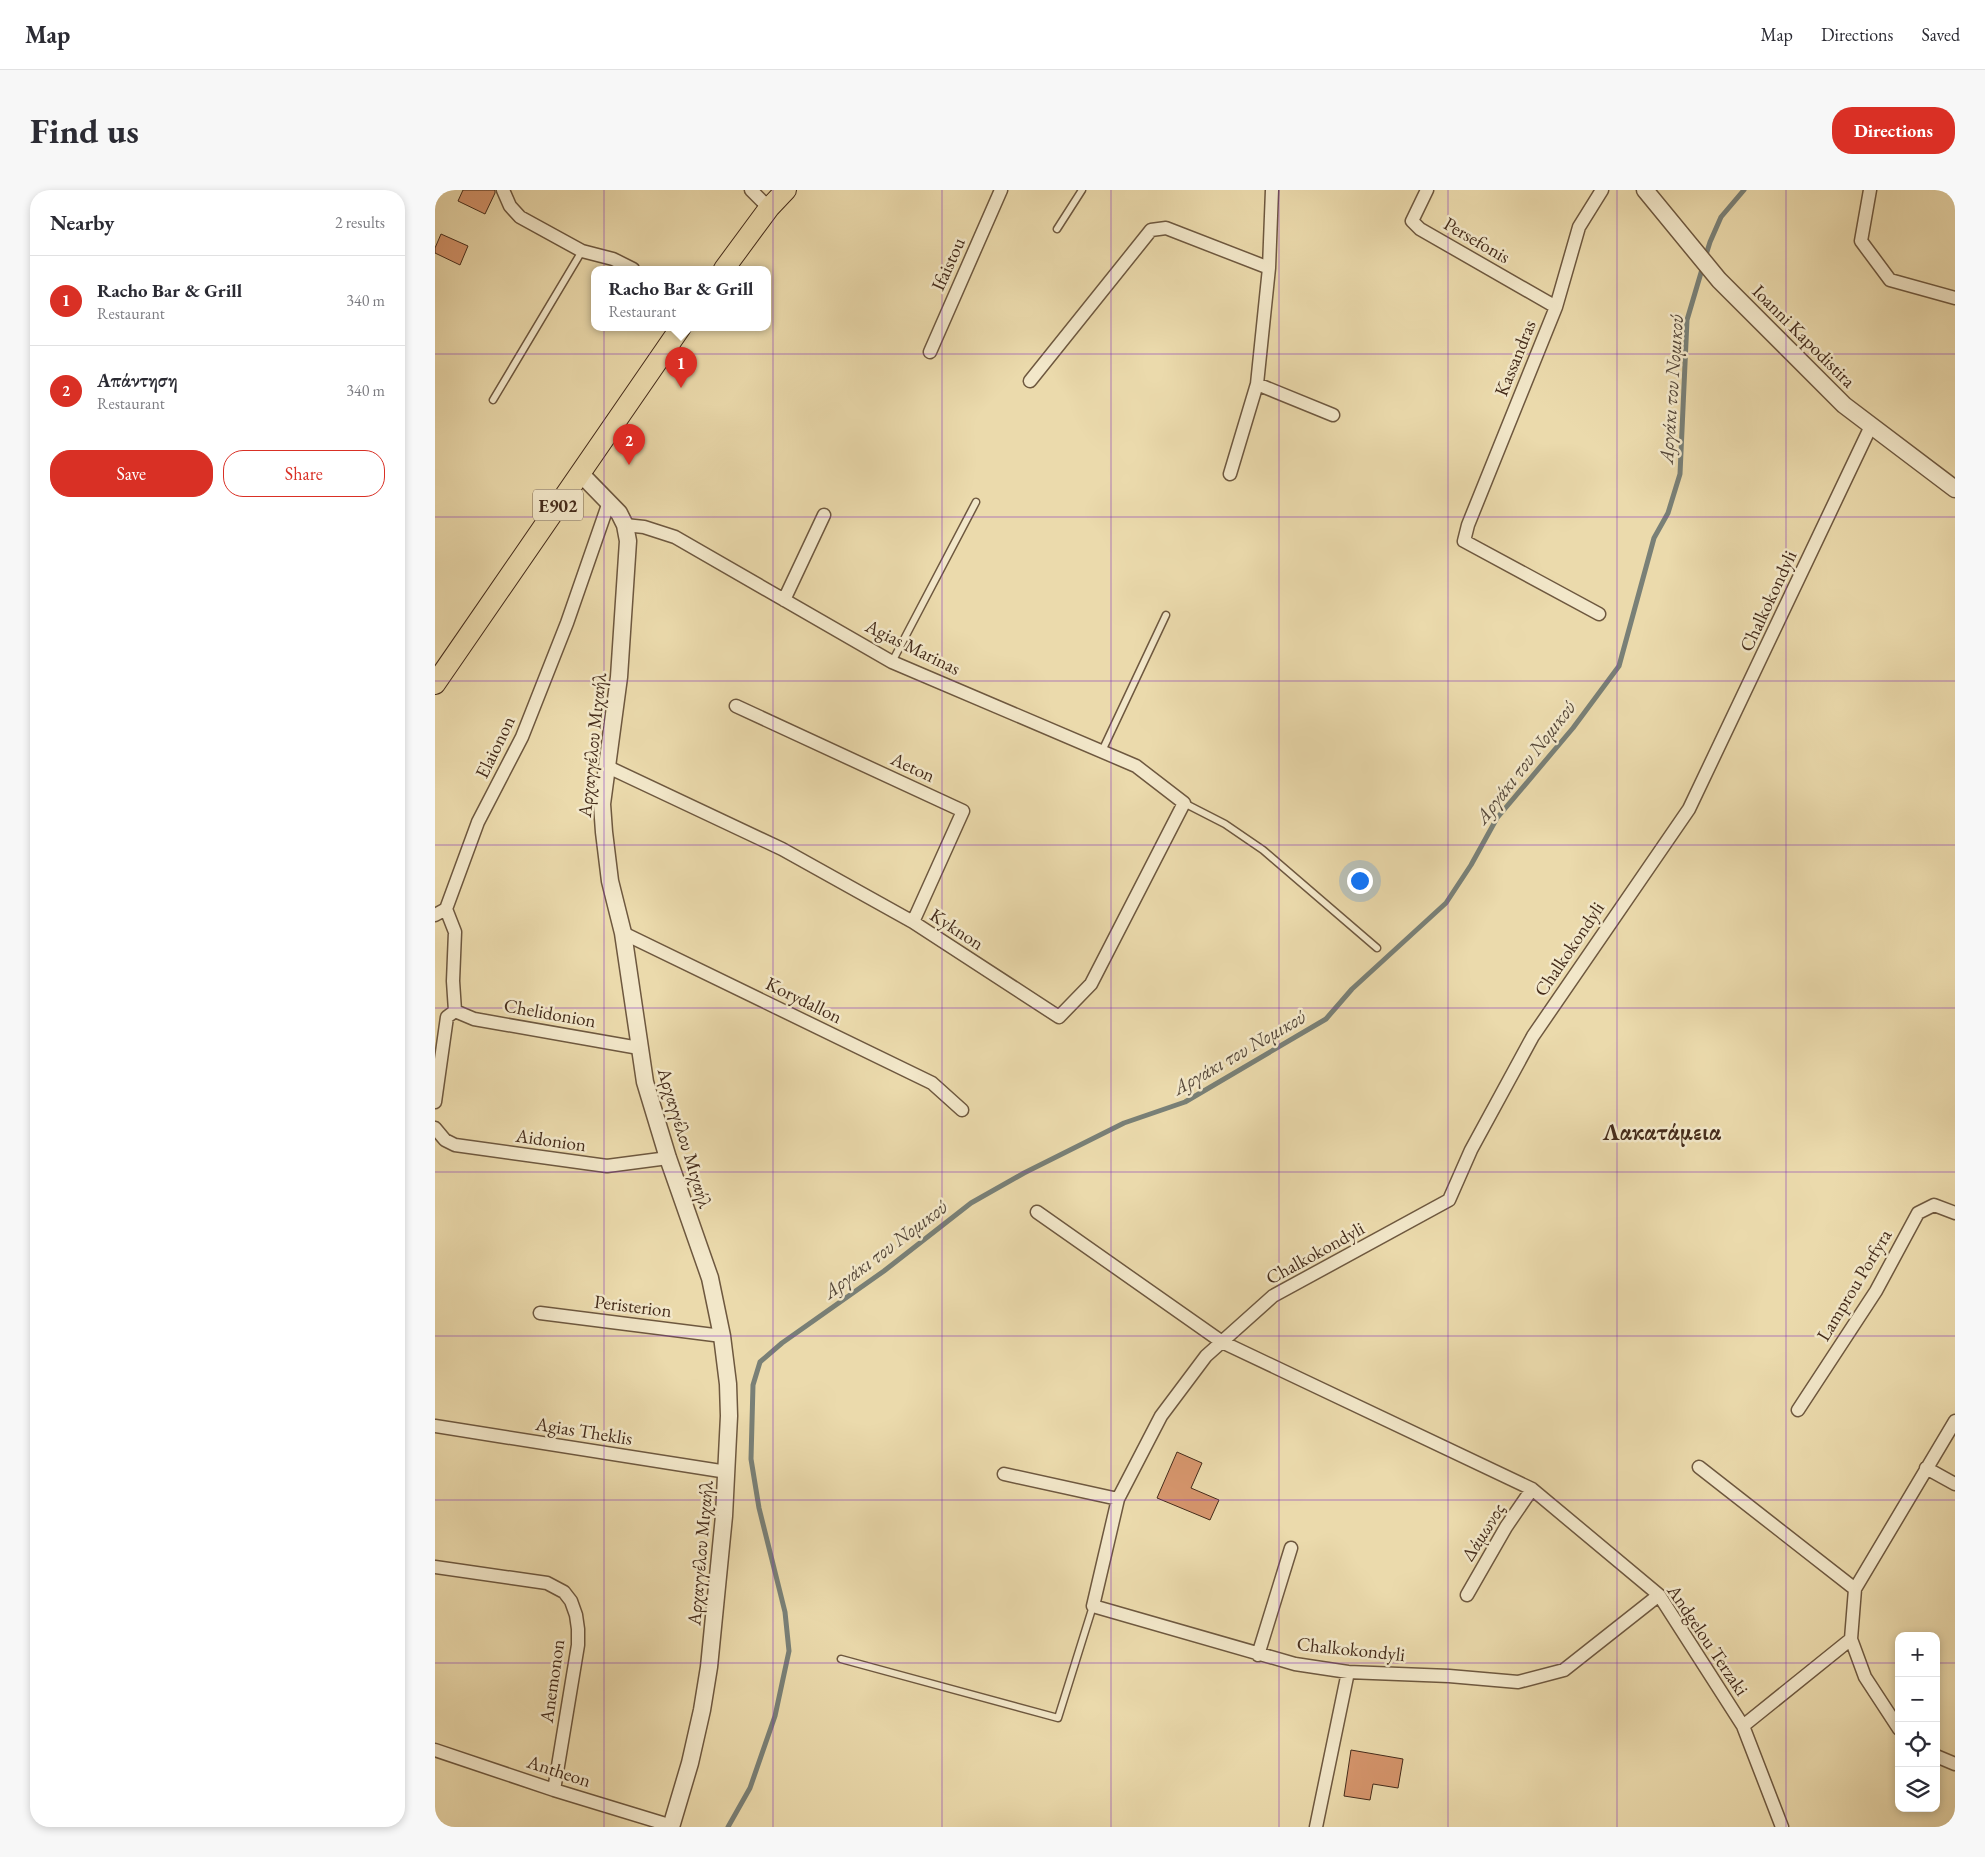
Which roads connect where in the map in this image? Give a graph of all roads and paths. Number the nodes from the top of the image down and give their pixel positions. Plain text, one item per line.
1 (503, 190) edge
2 (751, 190) edge
3 (786, 190) edge
4 (1001, 190) edge
5 (1082, 190) edge
6 (1272, 190) edge
7 (1427, 190) edge
8 (1602, 190) edge
9 (1645, 190) edge
10 (1870, 190) edge
11 (769, 208) junction
12 (1057, 229) dead end
13 (582, 251) junction
14 (627, 266) edge
15 (725, 266) edge
16 (1269, 268) junction
17 (1955, 298) edge
18 (1556, 307) junction
19 (678, 331) edge
20 (929, 352) dead end
21 (1030, 381) dead end
22 (1257, 384) junction
23 (493, 400) dead end
24 (1333, 415) dead end
25 (1871, 426) junction
26 (580, 473) junction
27 (1230, 474) dead end
28 (1955, 489) edge
29 (609, 502) junction
30 (976, 502) dead end
31 (824, 515) dead end
32 (625, 525) junction
33 (785, 600) junction
34 (1599, 614) dead end
35 (1166, 615) dead end
36 (892, 662) junction
37 (435, 684) edge
38 (736, 706) dead end
39 (1102, 751) junction
40 (608, 767) junction
41 (1184, 803) junction
42 (441, 912) edge
43 (913, 922) junction
44 (623, 933) junction
45 (1377, 948) dead end
46 (455, 1011) junction
47 (639, 1048) junction
48 (435, 1102) edge
49 (962, 1110) dead end
50 (435, 1128) edge
51 (668, 1158) junction
52 (1037, 1212) dead end
53 (1955, 1213) edge
54 (540, 1313) dead end
55 (722, 1336) junction
56 (1222, 1342) junction
57 (1798, 1410) dead end
58 (1955, 1421) edge
59 (435, 1426) edge
60 (1699, 1467) dead end
61 (1926, 1468) junction
62 (727, 1472) junction
63 (1004, 1474) dead end
64 (1955, 1484) edge
65 (1532, 1489) junction
66 (1118, 1499) junction
67 (1291, 1548) dead end
68 (435, 1566) edge
69 (1855, 1589) junction
70 (1467, 1595) dead end
71 (1659, 1595) junction
72 (1093, 1606) junction
73 (1851, 1639) junction
74 (1258, 1654) junction
75 (841, 1659) dead end
76 (1348, 1672) junction
77 (1895, 1723) edge
78 (1743, 1726) junction
79 (435, 1750) edge
80 (1940, 1757) edge
81 (1955, 1763) edge
82 (554, 1790) junction
83 (671, 1826) edge
84 (1316, 1827) edge
85 (1782, 1827) edge

1 - 13 street
2 - 11 street
3 - 11 main road
4 - 20 street, Ifaistou
5 - 12 lane
6 - 16 street
7 - 18 street, Persefonis
8 - 18 street, Kassandras
9 - 25 street, Ioanni Kapodistira
10 - 17 street
11 - 15 main road
13 - 14 street
13 - 23 lane
16 - 21 street
16 - 22 street
18 - 34 street, Kassandras
19 - 26 main road, E902
22 - 24 street
22 - 27 street
25 - 28 street, Ioanni Kapodistira
25 - 56 street, Chalkokondyli
26 - 29 street, Αρχαγγέλου Μιχαήλ
26 - 37 main road, E902
29 - 32 street, Αρχαγγέλου Μιχαήλ
29 - 42 street, Elaionon
30 - 36 lane
31 - 33 street
32 - 33 street, Agias Marinas
32 - 40 street, Αρχαγγέλου Μιχαήλ
33 - 36 street, Agias Marinas
35 - 39 lane
36 - 39 street, Agias Marinas
38 - 43 street, Aeton
39 - 41 street, Agias Marinas
40 - 43 street, Kyknon
40 - 44 street, Αρχαγγέλου Μιχαήλ
41 - 43 street, Kyknon
41 - 45 lane
42 - 46 street, Elaionon
44 - 47 street, Αρχαγγέλου Μιχαήλ
44 - 49 street, Korydallon
46 - 47 street, Chelidonion
46 - 48 street
47 - 51 street, Αρχαγγέλου Μιχαήλ
50 - 51 street, Aidonion
51 - 55 street, Αρχαγγέλου Μιχαήλ
52 - 56 street, Andgelou Terzaki
53 - 57 street, Lamprou Porfyra
54 - 55 street, Peristerion
55 - 62 street, Αρχαγγέλου Μιχαήλ
56 - 65 street, Andgelou Terzaki
56 - 66 street, Chalkokondyli
58 - 61 street
59 - 62 street, Agias Theklis
60 - 69 street
61 - 64 street
61 - 69 street
62 - 83 street, Αρχαγγέλου Μιχαήλ
63 - 66 street
65 - 70 street, Δάμωνος
65 - 71 street, Andgelou Terzaki
66 - 72 street, Chalkokondyli
67 - 74 street
68 - 82 street, Anemonon
69 - 73 street
71 - 76 street, Chalkokondyli
71 - 78 street, Andgelou Terzaki
72 - 74 street, Chalkokondyli
72 - 75 lane
73 - 77 street
73 - 78 street
74 - 76 street, Chalkokondyli
76 - 84 street
78 - 85 street, Andgelou Terzaki
79 - 82 street, Antheon
80 - 81 street
82 - 83 street, Antheon

